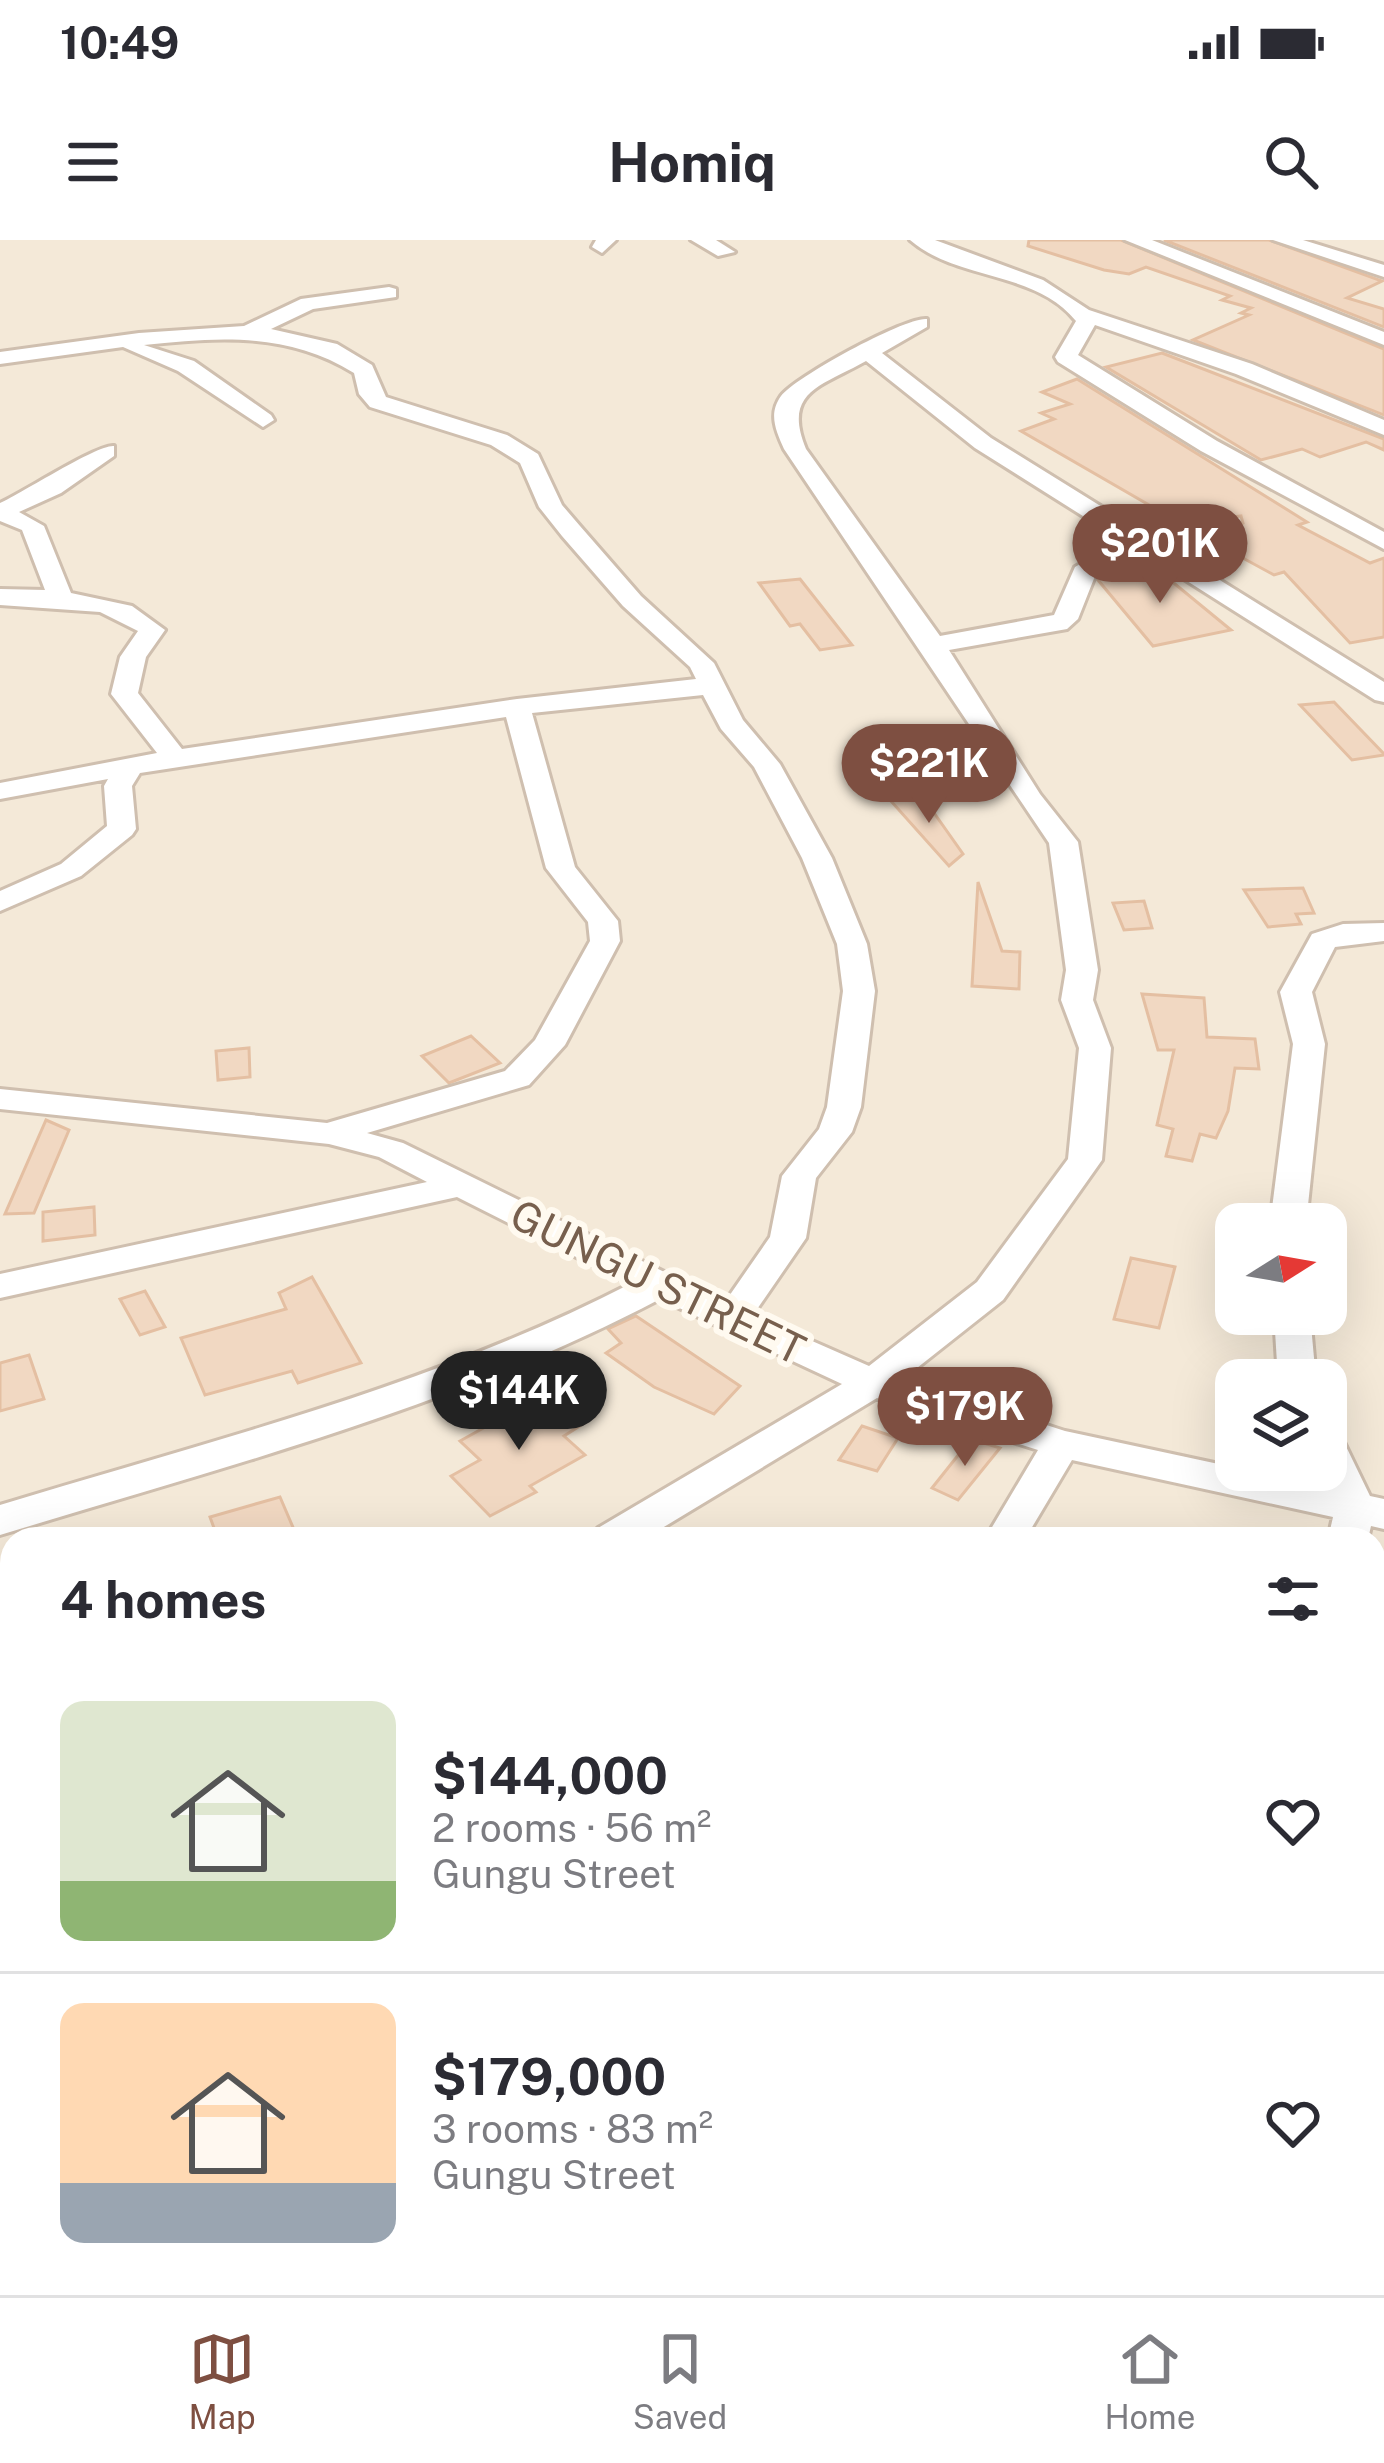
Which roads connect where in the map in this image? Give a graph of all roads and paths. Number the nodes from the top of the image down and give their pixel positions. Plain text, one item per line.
1 (701, 240) edge
2 (920, 240) edge
3 (1135, 240) edge
4 (1283, 240) edge
5 (725, 252) dead end
6 (1384, 272) edge
7 (389, 292) dead end
8 (1087, 316) junction
9 (920, 323) dead end
10 (252, 330) junction
11 (1384, 339) edge
12 (124, 345) junction
13 (865, 350) junction
14 (0, 358) edge
15 (262, 420) dead end
16 (1384, 428) edge
17 (106, 451) dead end
18 (0, 512) edge
19 (1140, 538) junction
20 (1384, 542) edge
21 (0, 597) edge
22 (62, 598) junction
23 (933, 645) junction
24 (709, 686) junction
25 (1384, 694) edge
26 (517, 707) junction
27 (175, 758) junction
28 (129, 768) junction
29 (0, 790) edge
30 (0, 902) edge
31 (1384, 932) edge
32 (0, 1099) edge
33 (330, 1134) junction
34 (457, 1186) junction
35 (1291, 1203) edge
36 (660, 1284) junction
37 (0, 1286) edge
38 (730, 1320) junction
39 (873, 1383) junction
40 (1062, 1444) junction
41 (1347, 1479) edge
42 (1367, 1513) edge
43 (0, 1520) edge
44 (632, 1527) edge
45 (1012, 1527) edge

1 - 5 street
2 - 8 street
3 - 11 street
4 - 6 street
7 - 10 street
8 - 16 street
8 - 20 street
9 - 13 street
10 - 12 street
10 - 24 street
12 - 14 street
12 - 15 street
13 - 19 street
13 - 23 street
17 - 18 street
18 - 22 street
19 - 23 street
19 - 25 street
21 - 22 street
22 - 27 street
23 - 39 street
24 - 26 street
24 - 38 street
26 - 27 street
26 - 33 street
27 - 28 street
28 - 29 street
28 - 30 street
31 - 35 street
32 - 33 street, GUNGU STREET
33 - 34 street, GUNGU STREET
34 - 36 street, GUNGU STREET
34 - 37 street
36 - 38 street, GUNGU STREET
36 - 43 street
38 - 39 street, GUNGU STREET
39 - 40 street, GUNGU STREET
39 - 44 street
40 - 42 street, GUNGU STREET
40 - 45 street
41 - 42 street

